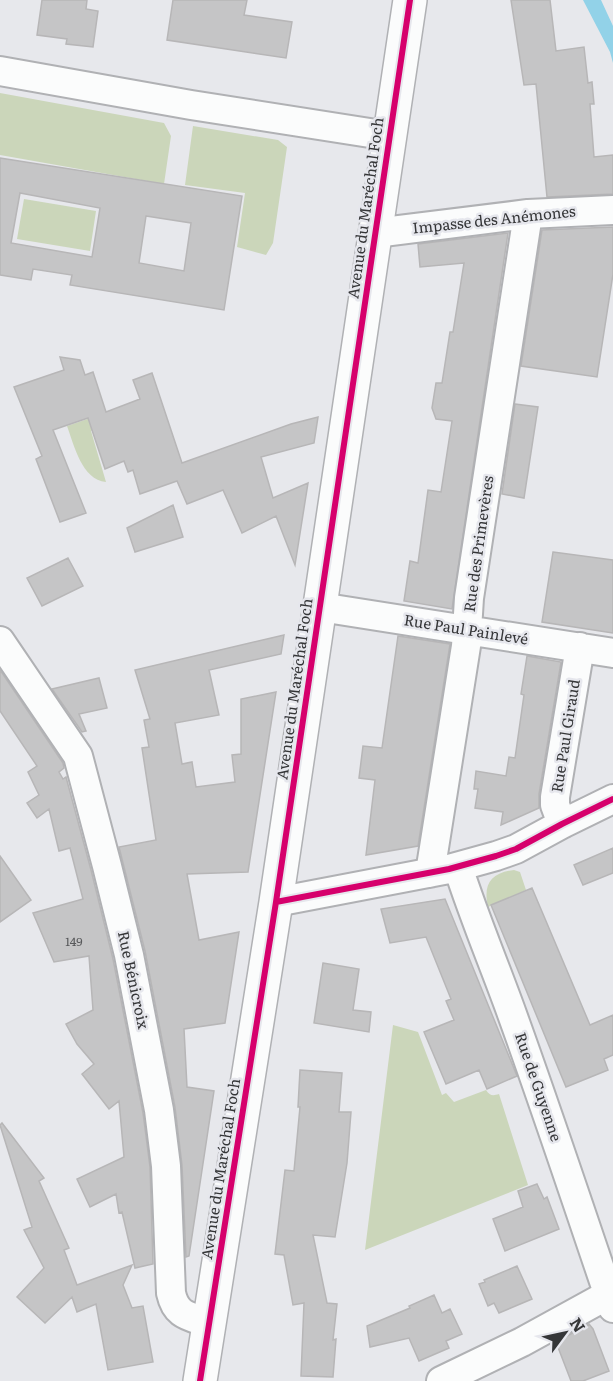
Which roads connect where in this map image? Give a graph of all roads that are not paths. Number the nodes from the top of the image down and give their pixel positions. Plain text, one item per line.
1 (410, 0) edge
2 (0, 71) edge
3 (389, 136) junction
4 (613, 210) edge
5 (528, 214) junction
6 (375, 233) junction
7 (320, 607) junction
8 (467, 630) junction
9 (0, 641) edge
10 (580, 647) junction
11 (613, 652) edge
12 (613, 800) edge
13 (562, 824) junction
14 (458, 867) junction
15 (430, 873) junction
16 (276, 902) junction
17 (611, 1298) edge
18 (209, 1323) junction
19 (489, 1370) edge
20 (200, 1381) edge
21 (441, 1381) edge

1 - 3 main road, Avenue du Maréchal Foch
2 - 3 street
3 - 6 main road, Avenue du Maréchal Foch
4 - 5 street, Impasse des Anémones
5 - 6 street, Impasse des Anémones
5 - 8 street, Rue des Primevères
6 - 7 main road, Avenue du Maréchal Foch
7 - 8 street, Rue Paul Painlevé
7 - 16 main road, Avenue du Maréchal Foch
8 - 10 street, Rue Paul Painlevé
8 - 15 street, Rue des Primevères
9 - 18 street, Rue Bénicroix
10 - 11 street, Rue Paul Painlevé
10 - 13 street, Rue Paul Giraud
12 - 13 street
13 - 14 street
14 - 15 street
14 - 17 street, Rue de Guyenne
15 - 16 street
16 - 18 main road, Avenue du Maréchal Foch
17 - 19 street
18 - 20 main road, Avenue du Maréchal Foch
19 - 21 street

